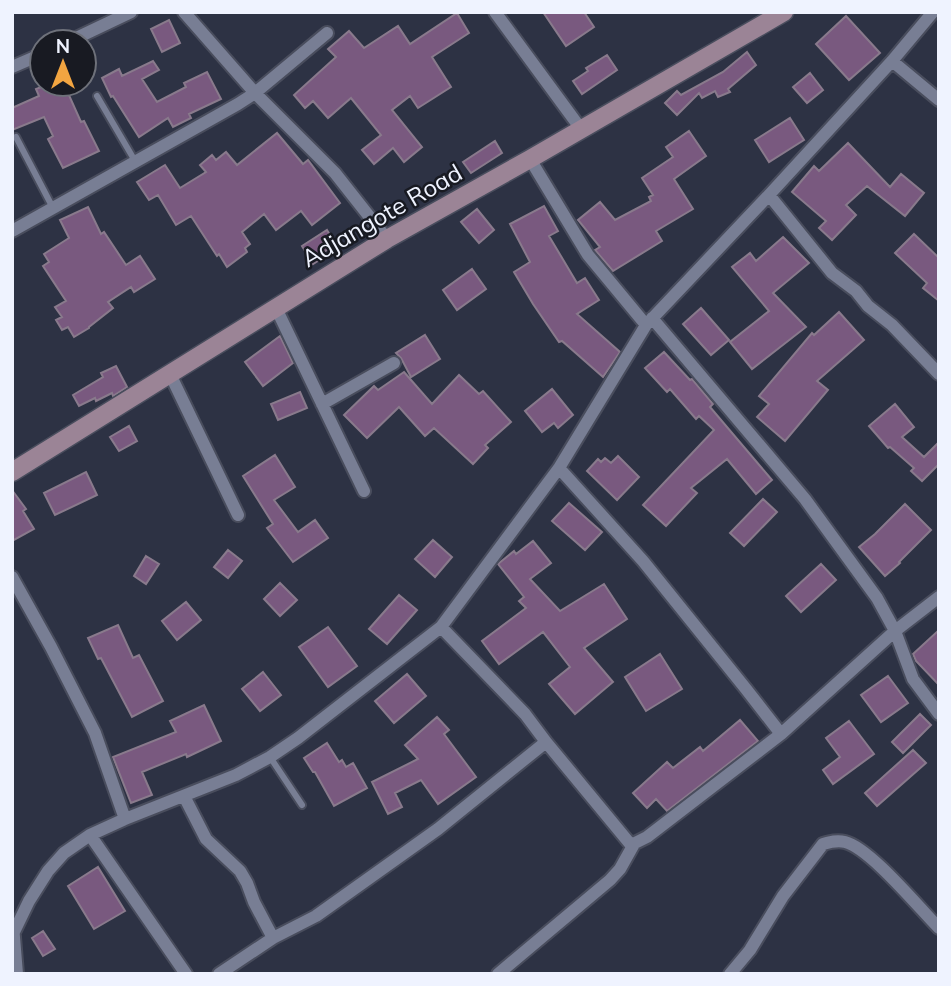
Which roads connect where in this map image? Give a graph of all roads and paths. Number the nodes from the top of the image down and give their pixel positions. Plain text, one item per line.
1 (131, 12) edge
2 (184, 12) edge
3 (495, 12) edge
4 (784, 12) edge
5 (933, 12) edge
6 (764, 17) edge
7 (97, 28) edge
8 (327, 33) dead end
9 (892, 61) junction
10 (255, 93) junction
11 (98, 98) edge
12 (939, 100) edge
13 (581, 129) junction
14 (16, 137) dead end
15 (530, 159) junction
16 (135, 162) junction
17 (769, 195) junction
18 (53, 208) junction
19 (12, 231) edge
20 (387, 239) junction
21 (276, 308) junction
22 (649, 322) junction
23 (394, 363) dead end
24 (170, 374) junction
25 (939, 374) edge
26 (322, 404) junction
27 (559, 468) junction
28 (12, 472) edge
29 (364, 491) dead end
30 (238, 515) dead end
31 (12, 577) edge
32 (939, 597) edge
33 (441, 627) junction
34 (895, 632) junction
35 (939, 714) edge
36 (781, 734) junction
37 (546, 742) junction
38 (270, 757) junction
39 (184, 796) junction
40 (302, 805) dead end
41 (125, 819) junction
42 (90, 835) junction
43 (634, 844) junction
44 (12, 918) edge
45 (939, 928) edge
46 (13, 932) edge
47 (273, 938) junction
48 (17, 974) edge
49 (186, 974) edge
50 (219, 974) edge
51 (498, 974) edge
52 (730, 974) edge

1 - 7 street
2 - 10 street
3 - 13 street
4 - 6 street, Adjangote Road
5 - 9 street
6 - 13 street, Adjangote Road
8 - 10 street
9 - 12 street
9 - 17 street
10 - 16 street
10 - 20 street
11 - 16 lane
13 - 15 street, Adjangote Road
14 - 18 lane
15 - 20 street, Adjangote Road
15 - 22 street
16 - 18 street
17 - 22 street
17 - 25 street
18 - 19 street
20 - 21 street, Adjangote Road
21 - 24 street, Adjangote Road
21 - 26 street
22 - 27 street
22 - 34 street
23 - 26 street
24 - 28 street, Adjangote Road
24 - 30 street
26 - 29 street
27 - 33 street
27 - 36 street
31 - 41 street
32 - 34 street
33 - 37 street
33 - 38 street
34 - 35 street
34 - 36 street
36 - 43 street
37 - 43 street
37 - 47 street
38 - 39 street
38 - 40 lane
39 - 41 street
39 - 47 street
41 - 42 street
42 - 46 street
42 - 49 street
43 - 51 street
44 - 46 street
45 - 52 street
46 - 48 street
47 - 50 street

